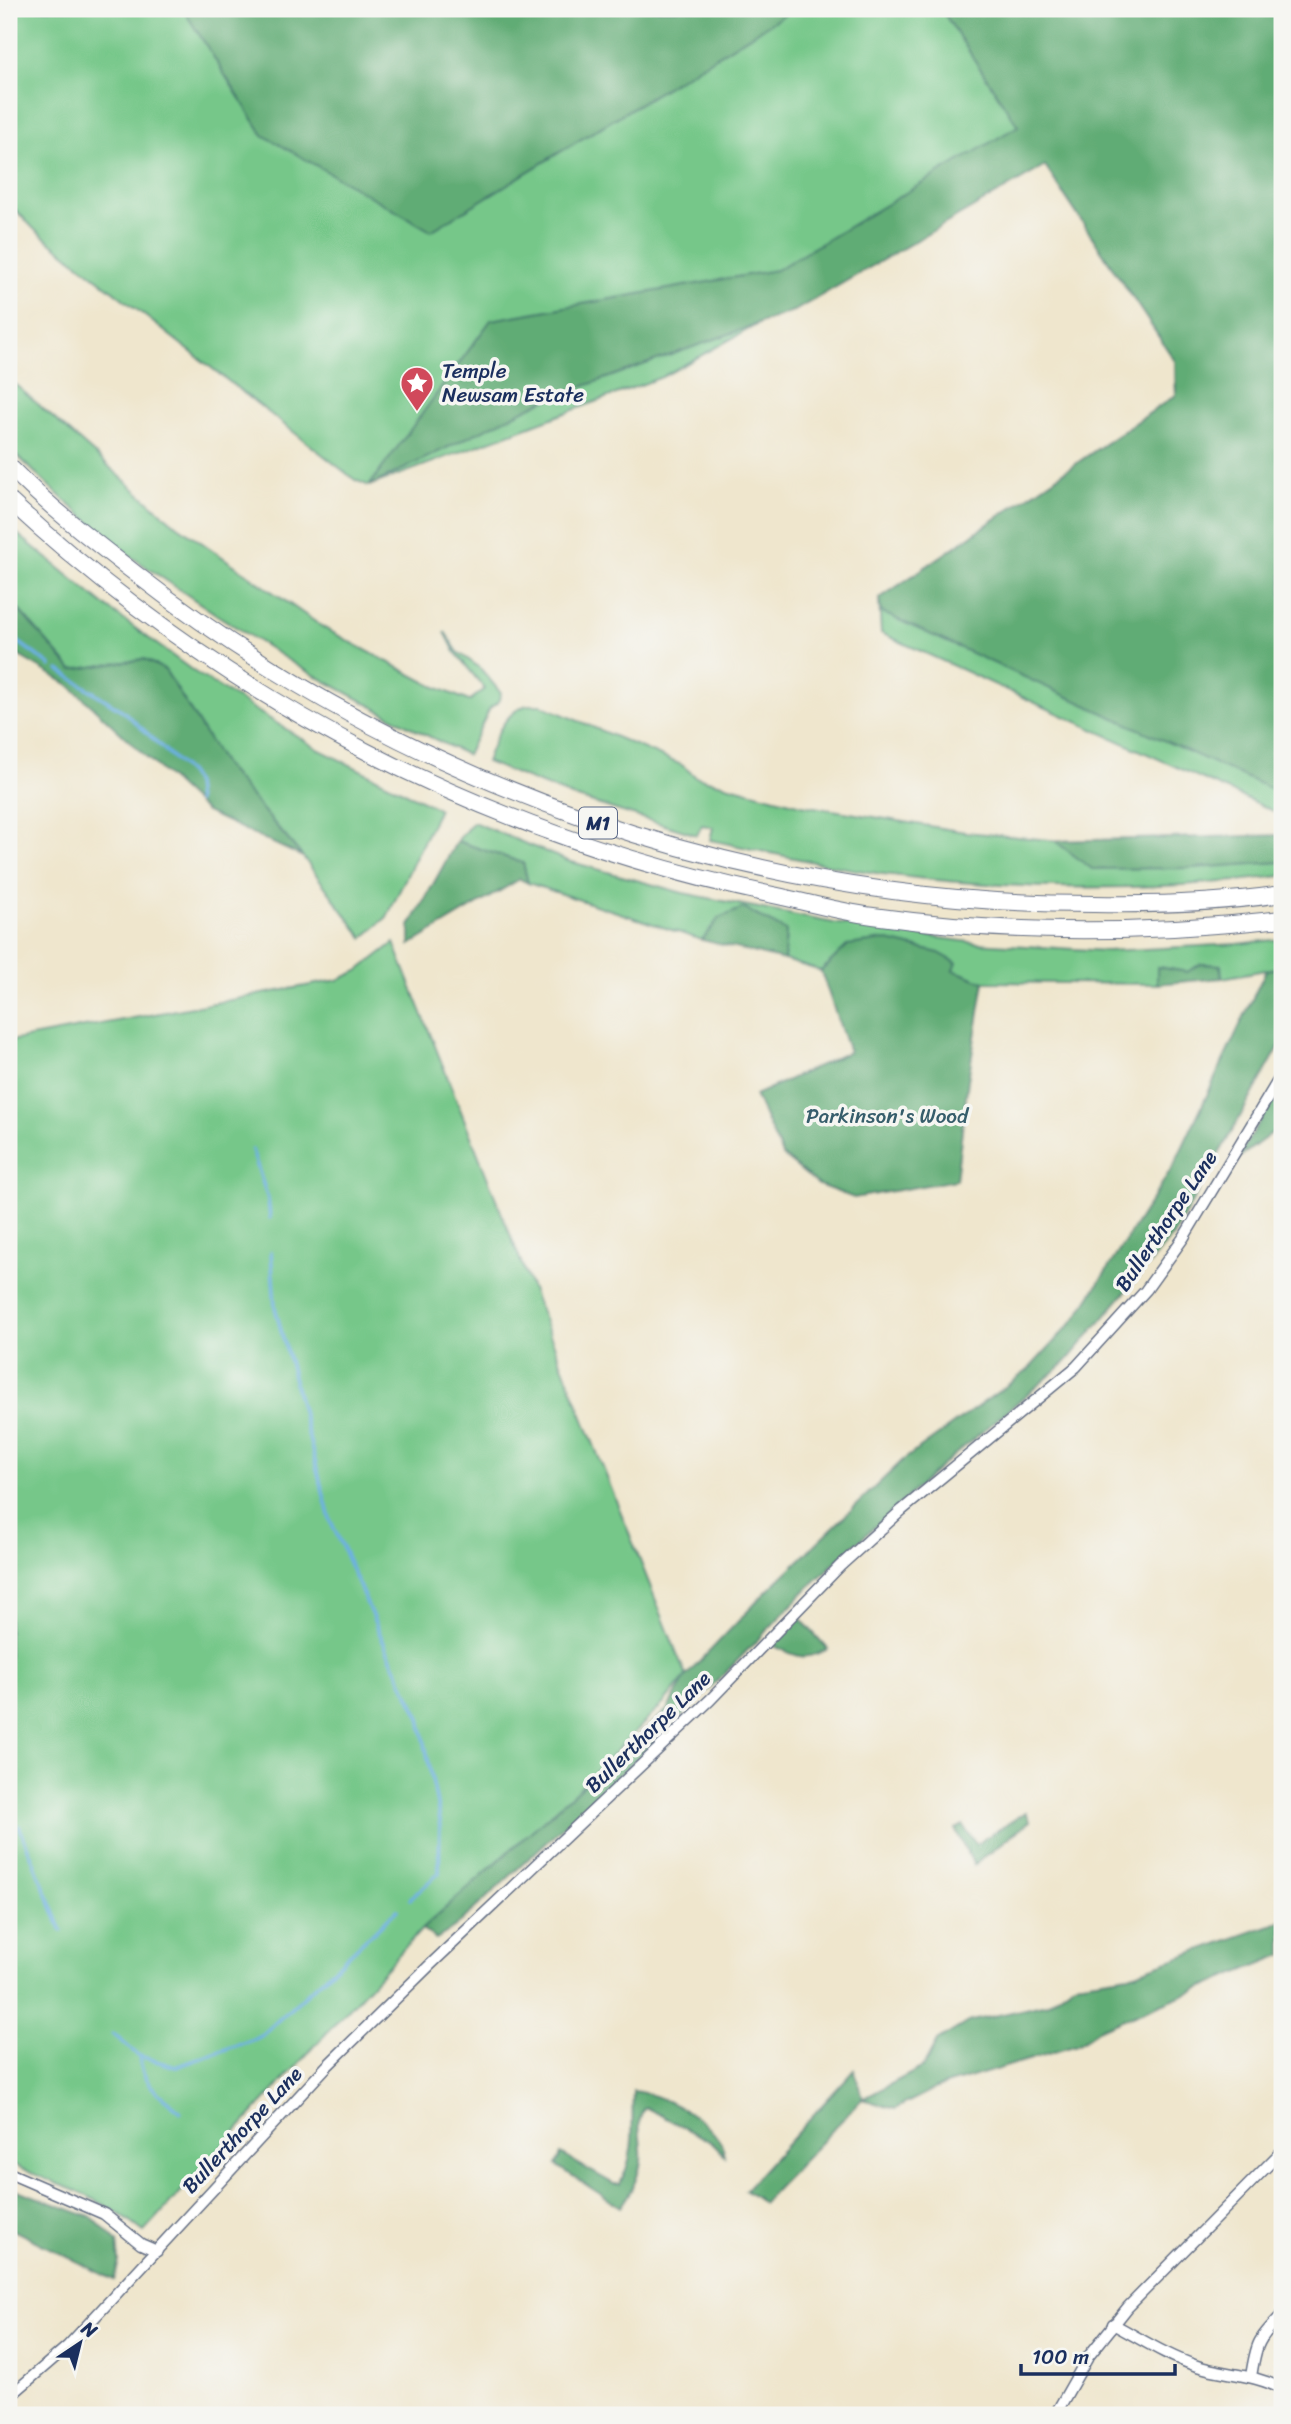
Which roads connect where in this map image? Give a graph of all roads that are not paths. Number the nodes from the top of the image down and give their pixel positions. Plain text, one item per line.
1 (9, 466) edge
2 (9, 499) edge
3 (1282, 894) edge
4 (1282, 919) edge
5 (1282, 1074) edge
6 (1282, 2151) edge
7 (9, 2173) edge
8 (157, 2251) junction
9 (1282, 2315) edge
10 (1113, 2324) junction
11 (1251, 2377) junction
12 (1282, 2389) edge
13 (9, 2397) edge
14 (1055, 2415) edge

1 - 3 highway, M1
2 - 4 highway, M1
5 - 8 street, Bullerthorpe Lane
6 - 10 street
7 - 8 street
8 - 13 street, Bullerthorpe Lane
9 - 11 street
10 - 11 street
10 - 14 street
11 - 12 street

